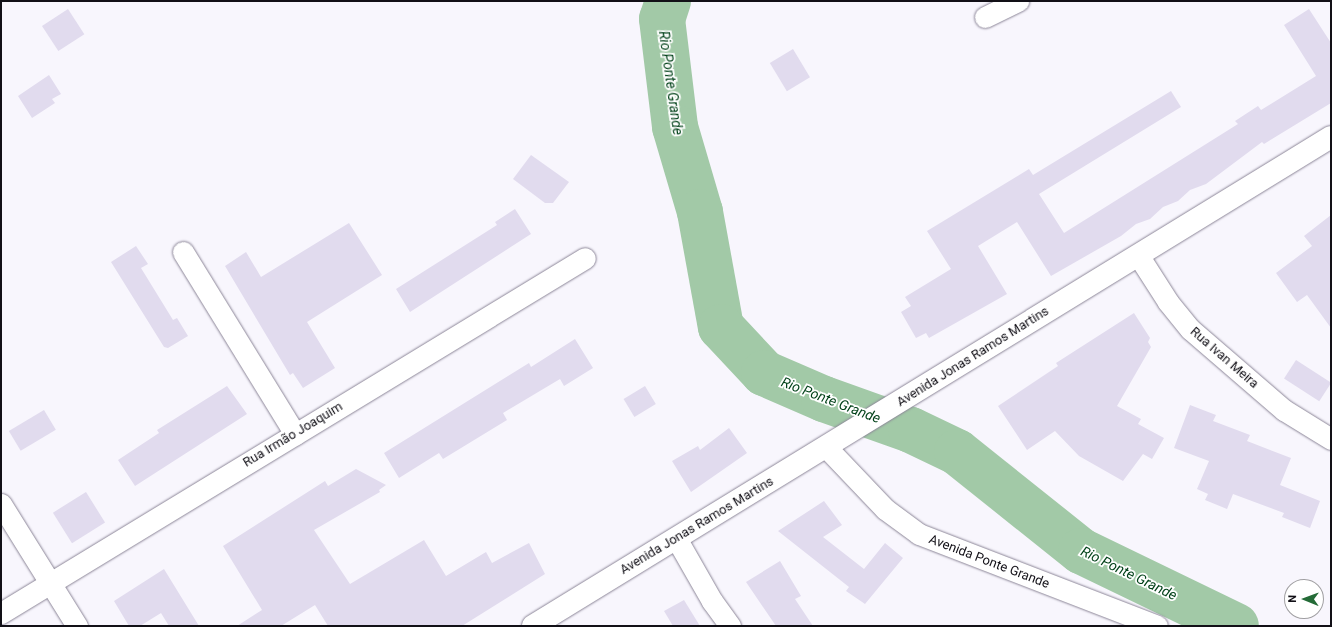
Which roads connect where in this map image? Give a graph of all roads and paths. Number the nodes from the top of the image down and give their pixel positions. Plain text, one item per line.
1 (1018, 1) edge
2 (985, 17) dead end
3 (1331, 137) edge
4 (183, 252) dead end
5 (1138, 255) junction
6 (584, 258) dead end
7 (295, 434) junction
8 (1331, 439) edge
9 (826, 447) junction
10 (1, 504) edge
11 (676, 538) junction
12 (50, 583) junction
13 (1, 613) edge
14 (76, 626) edge
15 (533, 626) edge
16 (730, 626) edge
17 (1157, 626) edge

1 - 2 street
3 - 5 main road, Avenida Jonas Ramos Martins
4 - 7 street
5 - 8 street, Rua Ivan Meira
5 - 9 main road, Avenida Jonas Ramos Martins
6 - 7 street, Rua Irmão Joaquim
7 - 12 street, Rua Irmão Joaquim
9 - 11 main road, Avenida Jonas Ramos Martins
9 - 17 street, Avenida Ponte Grande
10 - 12 street
11 - 15 main road, Avenida Jonas Ramos Martins
11 - 16 street
12 - 13 street, Rua Irmão Joaquim
12 - 14 street

